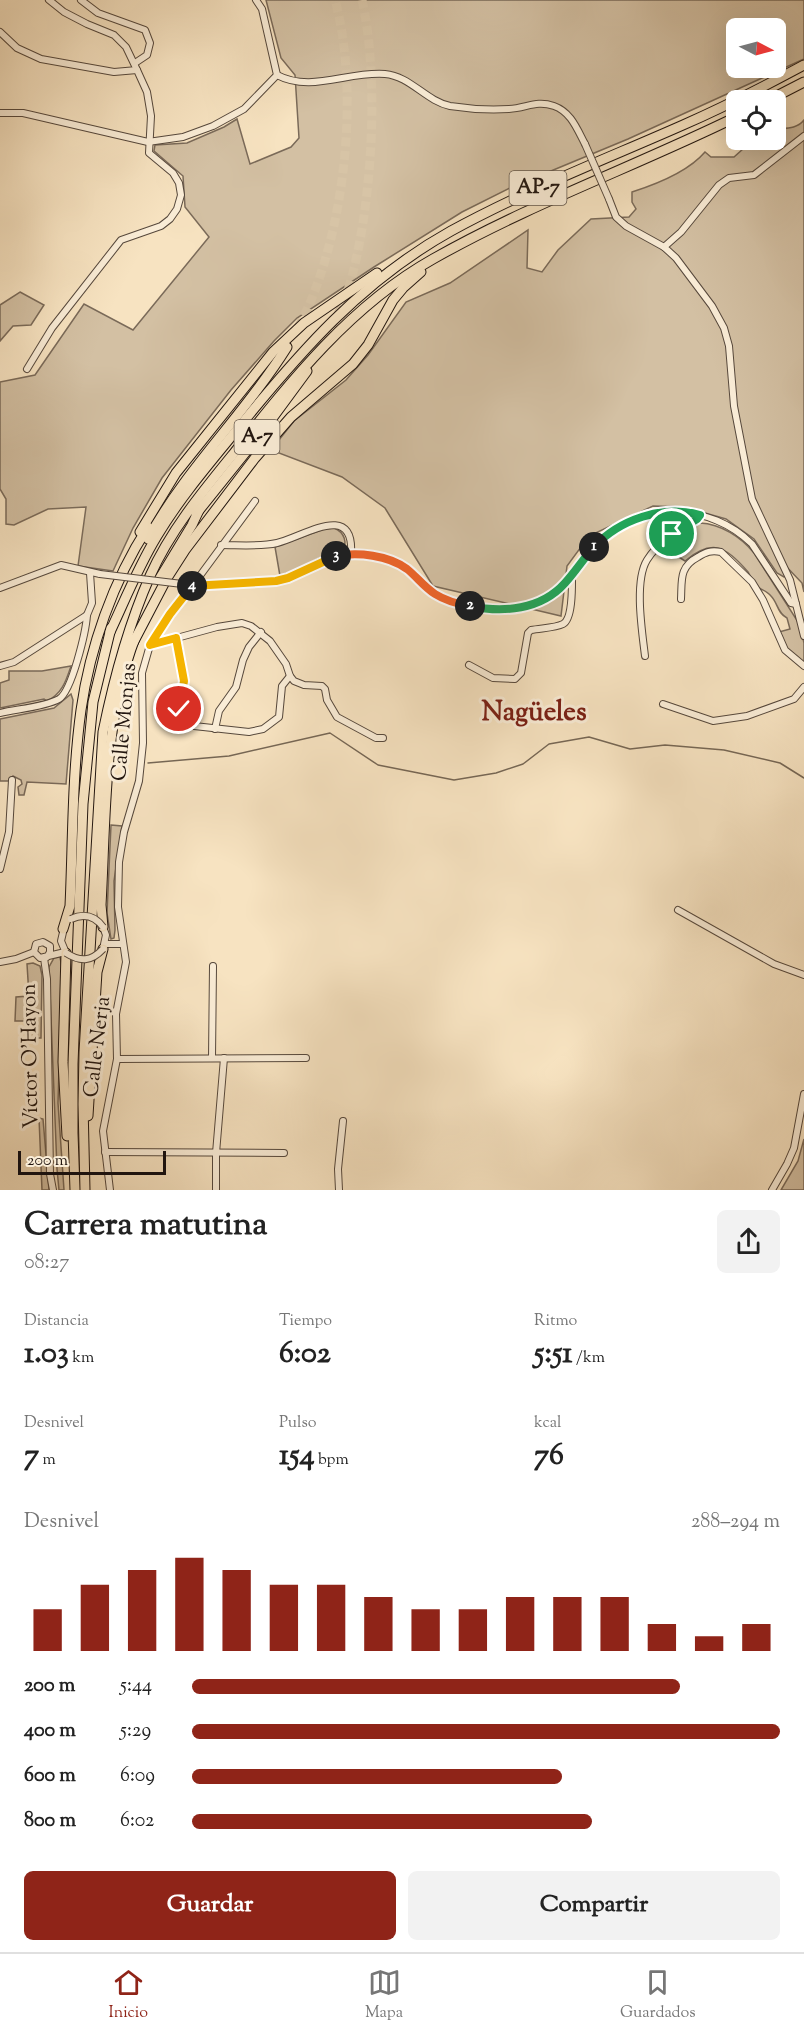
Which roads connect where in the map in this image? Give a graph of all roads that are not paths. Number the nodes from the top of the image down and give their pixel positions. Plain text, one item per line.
1 (49, 0) edge
2 (81, 0) edge
3 (255, 0) edge
4 (0, 32) edge
5 (804, 65) edge
6 (136, 67) junction
7 (277, 75) junction
8 (804, 82) edge
9 (786, 91) edge
10 (0, 113) edge
11 (726, 121) edge
12 (804, 136) edge
13 (148, 142) junction
14 (430, 243) junction
15 (664, 247) junction
16 (442, 254) junction
17 (287, 347) dead end
18 (312, 360) junction
19 (27, 369) dead end
20 (189, 477) junction
21 (255, 501) dead end
22 (199, 510) junction
23 (700, 515) junction
24 (221, 545) junction
25 (351, 555) junction
26 (125, 568) junction
27 (90, 573) junction
28 (572, 573) junction
29 (790, 580) junction
30 (779, 584) junction
31 (192, 586) junction
32 (0, 588) edge
33 (143, 594) junction
34 (681, 599) dead end
35 (796, 604) junction
36 (87, 615) junction
37 (110, 632) junction
38 (261, 632) junction
39 (804, 636) edge
40 (176, 638) junction
41 (133, 644) junction
42 (150, 645) junction
43 (645, 656) dead end
44 (469, 665) dead end
45 (0, 666) edge
46 (804, 666) edge
47 (290, 676) junction
48 (804, 687) edge
49 (663, 704) dead end
50 (0, 713) edge
51 (215, 729) junction
52 (383, 738) dead end
53 (12, 780) dead end
54 (0, 869) edge
55 (678, 910) dead end
56 (103, 927) junction
57 (63, 928) junction
58 (61, 940) junction
59 (123, 944) junction
60 (50, 946) junction
61 (104, 947) junction
62 (34, 952) junction
63 (65, 952) junction
64 (45, 958) junction
65 (0, 962) edge
66 (213, 966) dead end
67 (804, 975) edge
68 (212, 1058) junction
69 (224, 1058) junction
70 (306, 1058) dead end
71 (117, 1059) junction
72 (804, 1094) edge
73 (343, 1121) dead end
74 (83, 1136) junction
75 (105, 1152) junction
76 (216, 1153) junction
77 (284, 1154) dead end
78 (74, 1161) junction
79 (53, 1190) edge
80 (75, 1190) edge
81 (85, 1190) edge
82 (110, 1190) edge
83 (216, 1190) edge
84 (339, 1190) edge
85 (771, 1190) edge

1 - 6 street
2 - 6 street
3 - 7 street
4 - 6 street
5 - 14 highway, AP-7
6 - 13 street
7 - 13 street
7 - 15 street, bridge
8 - 9 highway
10 - 13 street
11 - 16 highway, AP-7
12 - 15 street
13 - 19 street
14 - 26 highway
14 - 37 highway, AP-7
15 - 29 street
16 - 18 highway, AP-7
16 - 41 highway
17 - 20 highway, A-7
18 - 22 highway, A-7
18 - 33 highway, AP-7
20 - 26 highway
20 - 37 highway, A-7
21 - 24 street, Calle Monjas
22 - 33 highway, A-7
22 - 41 highway
23 - 28 street
23 - 30 street
23 - 43 street
24 - 25 street
24 - 31 street, Calle Monjas
25 - 28 street
25 - 31 street
26 - 57 highway
27 - 31 street, bridge
27 - 32 street
27 - 36 street
28 - 44 street
29 - 30 street
29 - 35 street
30 - 35 street
31 - 42 street, Calle Monjas
33 - 74 highway
34 - 46 street
35 - 39 street
36 - 45 street
36 - 50 street
37 - 78 highway
38 - 40 street
38 - 47 street
38 - 51 street
40 - 42 street
40 - 51 street
41 - 56 highway
42 - 59 street, Calle Monjas
47 - 51 street
47 - 52 street
48 - 49 street
53 - 54 street
55 - 67 street
56 - 57 street, bridge
56 - 61 street
57 - 58 street
58 - 60 street
58 - 63 street
59 - 61 street
59 - 71 street, Calle Nerja
60 - 62 street
60 - 64 street
61 - 63 street, bridge
61 - 74 highway
62 - 64 street
62 - 65 street
63 - 64 street
63 - 78 highway
64 - 79 street, Víctor O'Hayon
66 - 68 street
68 - 69 street
68 - 71 street
69 - 70 street
69 - 76 street
71 - 75 street, Calle Nerja
72 - 85 street
73 - 84 street
74 - 81 highway
75 - 76 street
75 - 82 street, Calle Nerja
76 - 77 street
76 - 83 street
78 - 80 highway

